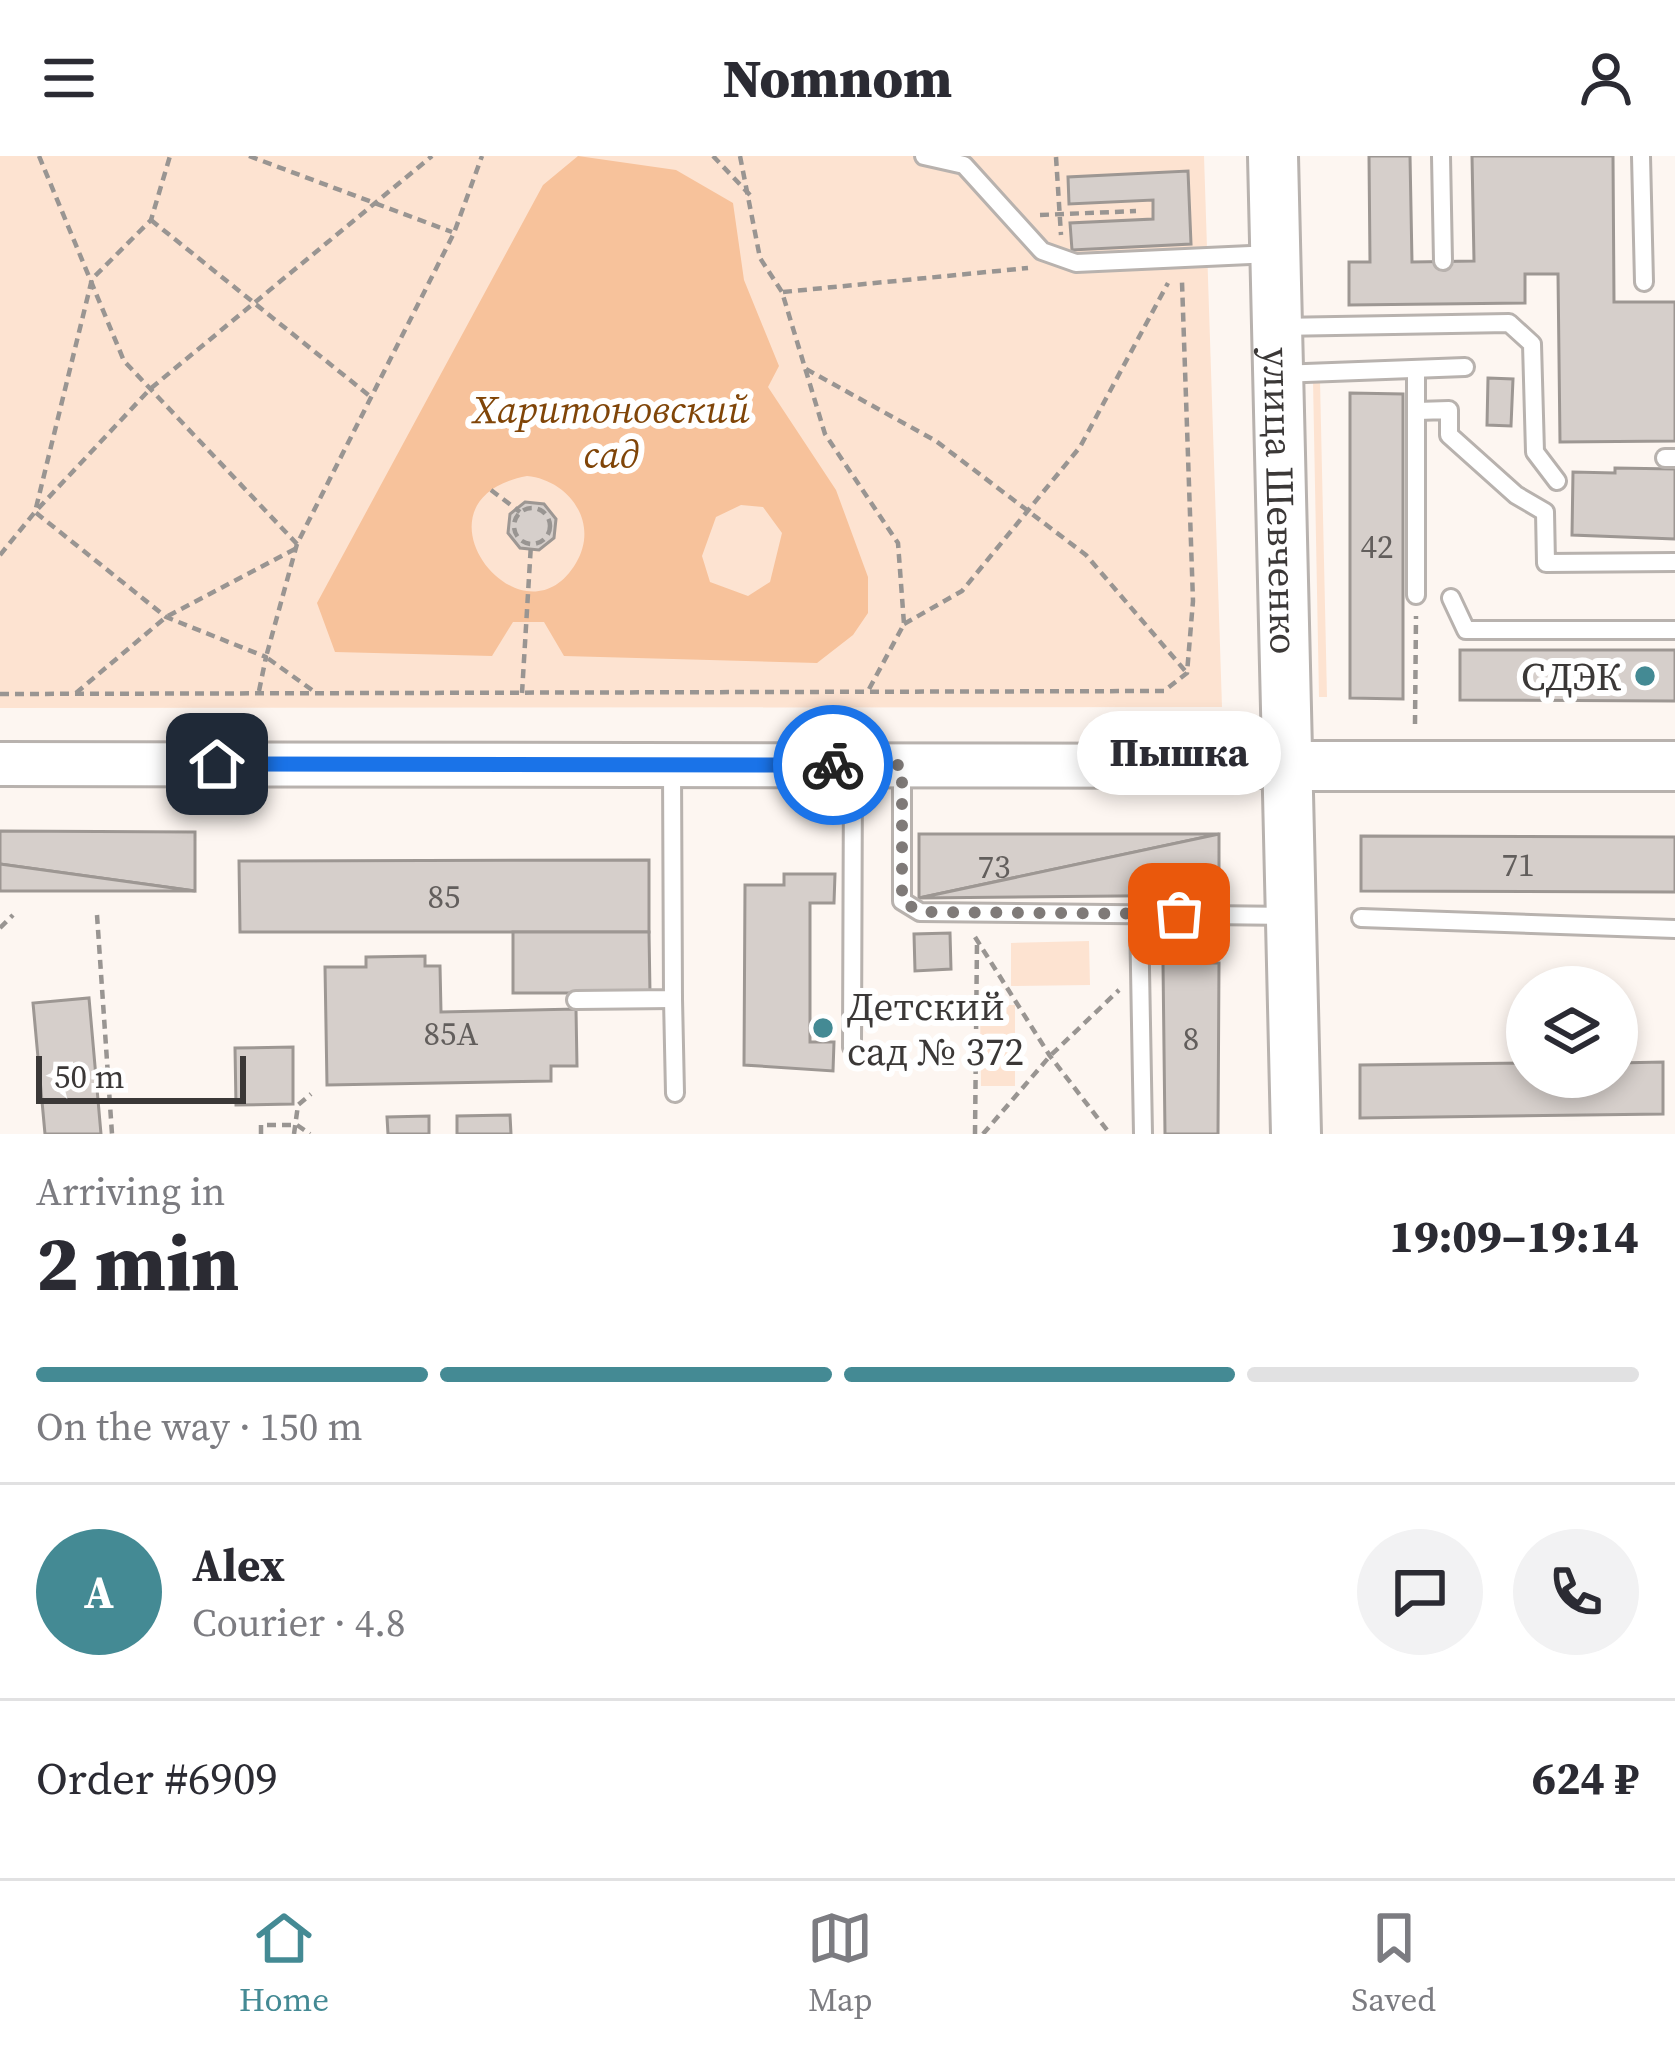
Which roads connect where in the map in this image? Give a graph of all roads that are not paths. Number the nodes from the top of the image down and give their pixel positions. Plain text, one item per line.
1 (924, 156) edge
2 (1273, 156) edge
3 (1441, 156) edge
4 (1641, 156) edge
5 (1275, 254) junction
6 (1443, 261) dead end
7 (1644, 282) dead end
8 (1278, 350) junction
9 (1465, 367) dead end
10 (1416, 369) junction
11 (1417, 411) junction
12 (1558, 481) dead end
13 (1675, 562) edge
14 (1416, 595) road end
15 (1451, 598) dead end
16 (1675, 630) edge
17 (0, 764) edge
18 (672, 765) junction
19 (853, 765) junction
20 (902, 765) junction
21 (1287, 766) junction
22 (1675, 766) edge
23 (1139, 914) junction
24 (1289, 916) junction
25 (1361, 918) dead end
26 (1675, 929) edge
27 (673, 999) junction
28 (576, 1000) dead end
29 (852, 1048) dead end
30 (675, 1093) dead end
31 (1142, 1134) edge
32 (1296, 1134) edge

1 - 5 lane
2 - 5 main road, улица Шевченко
3 - 6 lane
4 - 7 lane
5 - 8 main road, улица Шевченко
8 - 10 lane
8 - 12 lane
8 - 21 main road, улица Шевченко
9 - 10 lane
10 - 11 lane
11 - 13 lane
11 - 14 lane
15 - 16 lane
17 - 18 street
18 - 19 street
18 - 27 lane
19 - 20 street
19 - 29 lane
20 - 21 street
20 - 23 lane
21 - 22 main road
21 - 24 main road, улица Шевченко
23 - 24 lane
23 - 31 lane
24 - 32 main road, улица Шевченко
25 - 26 lane
27 - 28 lane
27 - 30 lane

